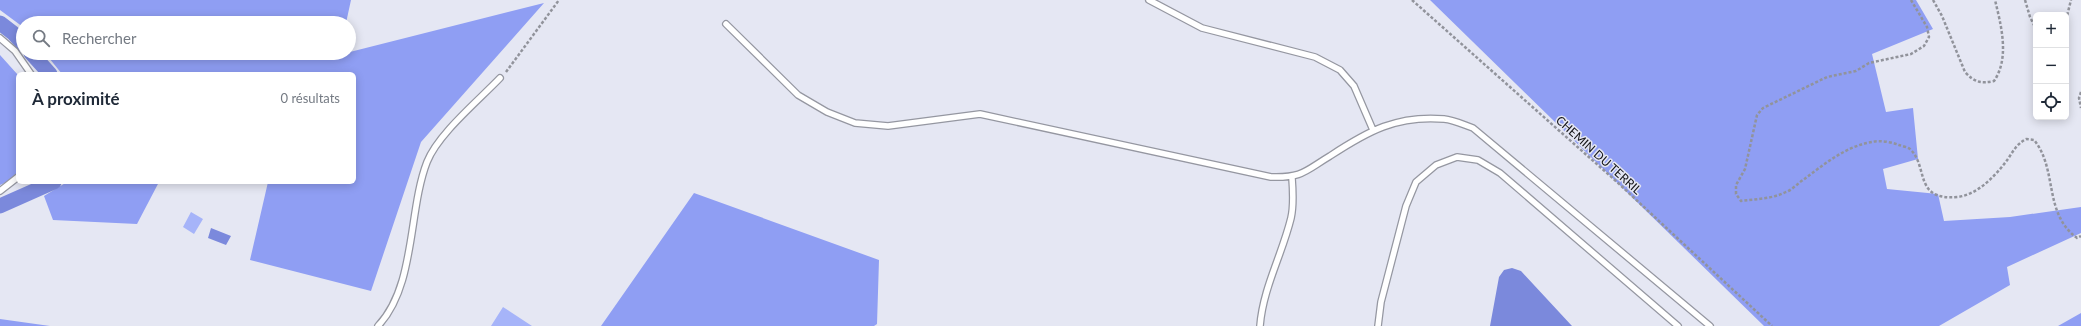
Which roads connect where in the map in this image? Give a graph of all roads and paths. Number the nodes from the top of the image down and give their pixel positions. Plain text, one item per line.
1 (560, 0) edge
2 (1150, 0) edge
3 (1412, 0) edge
4 (1911, 0) edge
5 (1934, 0) edge
6 (1996, 0) edge
7 (2025, 0) edge
8 (2071, 0) edge
9 (2068, 12) edge
10 (2033, 23) edge
11 (726, 24) dead end
12 (0, 38) edge
13 (16, 54) edge
14 (21, 60) edge
15 (30, 72) edge
16 (500, 78) joint
17 (2081, 92) edge
18 (2081, 108) edge
19 (1373, 130) junction
20 (16, 178) edge
21 (1292, 178) junction
22 (0, 191) edge
23 (2081, 236) edge
24 (378, 326) edge
25 (1260, 326) edge
26 (1378, 326) edge
27 (1678, 326) edge
28 (1710, 326) edge
29 (1772, 326) edge

1 - 16 path
2 - 19 lane
3 - 29 path, CHEMIN DU TERRIL
4 - 23 path
5 - 6 path
7 - 10 path
8 - 9 path
11 - 21 lane
12 - 13 lane
14 - 15 lane
16 - 24 lane
17 - 18 path
19 - 21 lane
19 - 28 lane
20 - 22 lane
21 - 25 lane
26 - 27 lane

